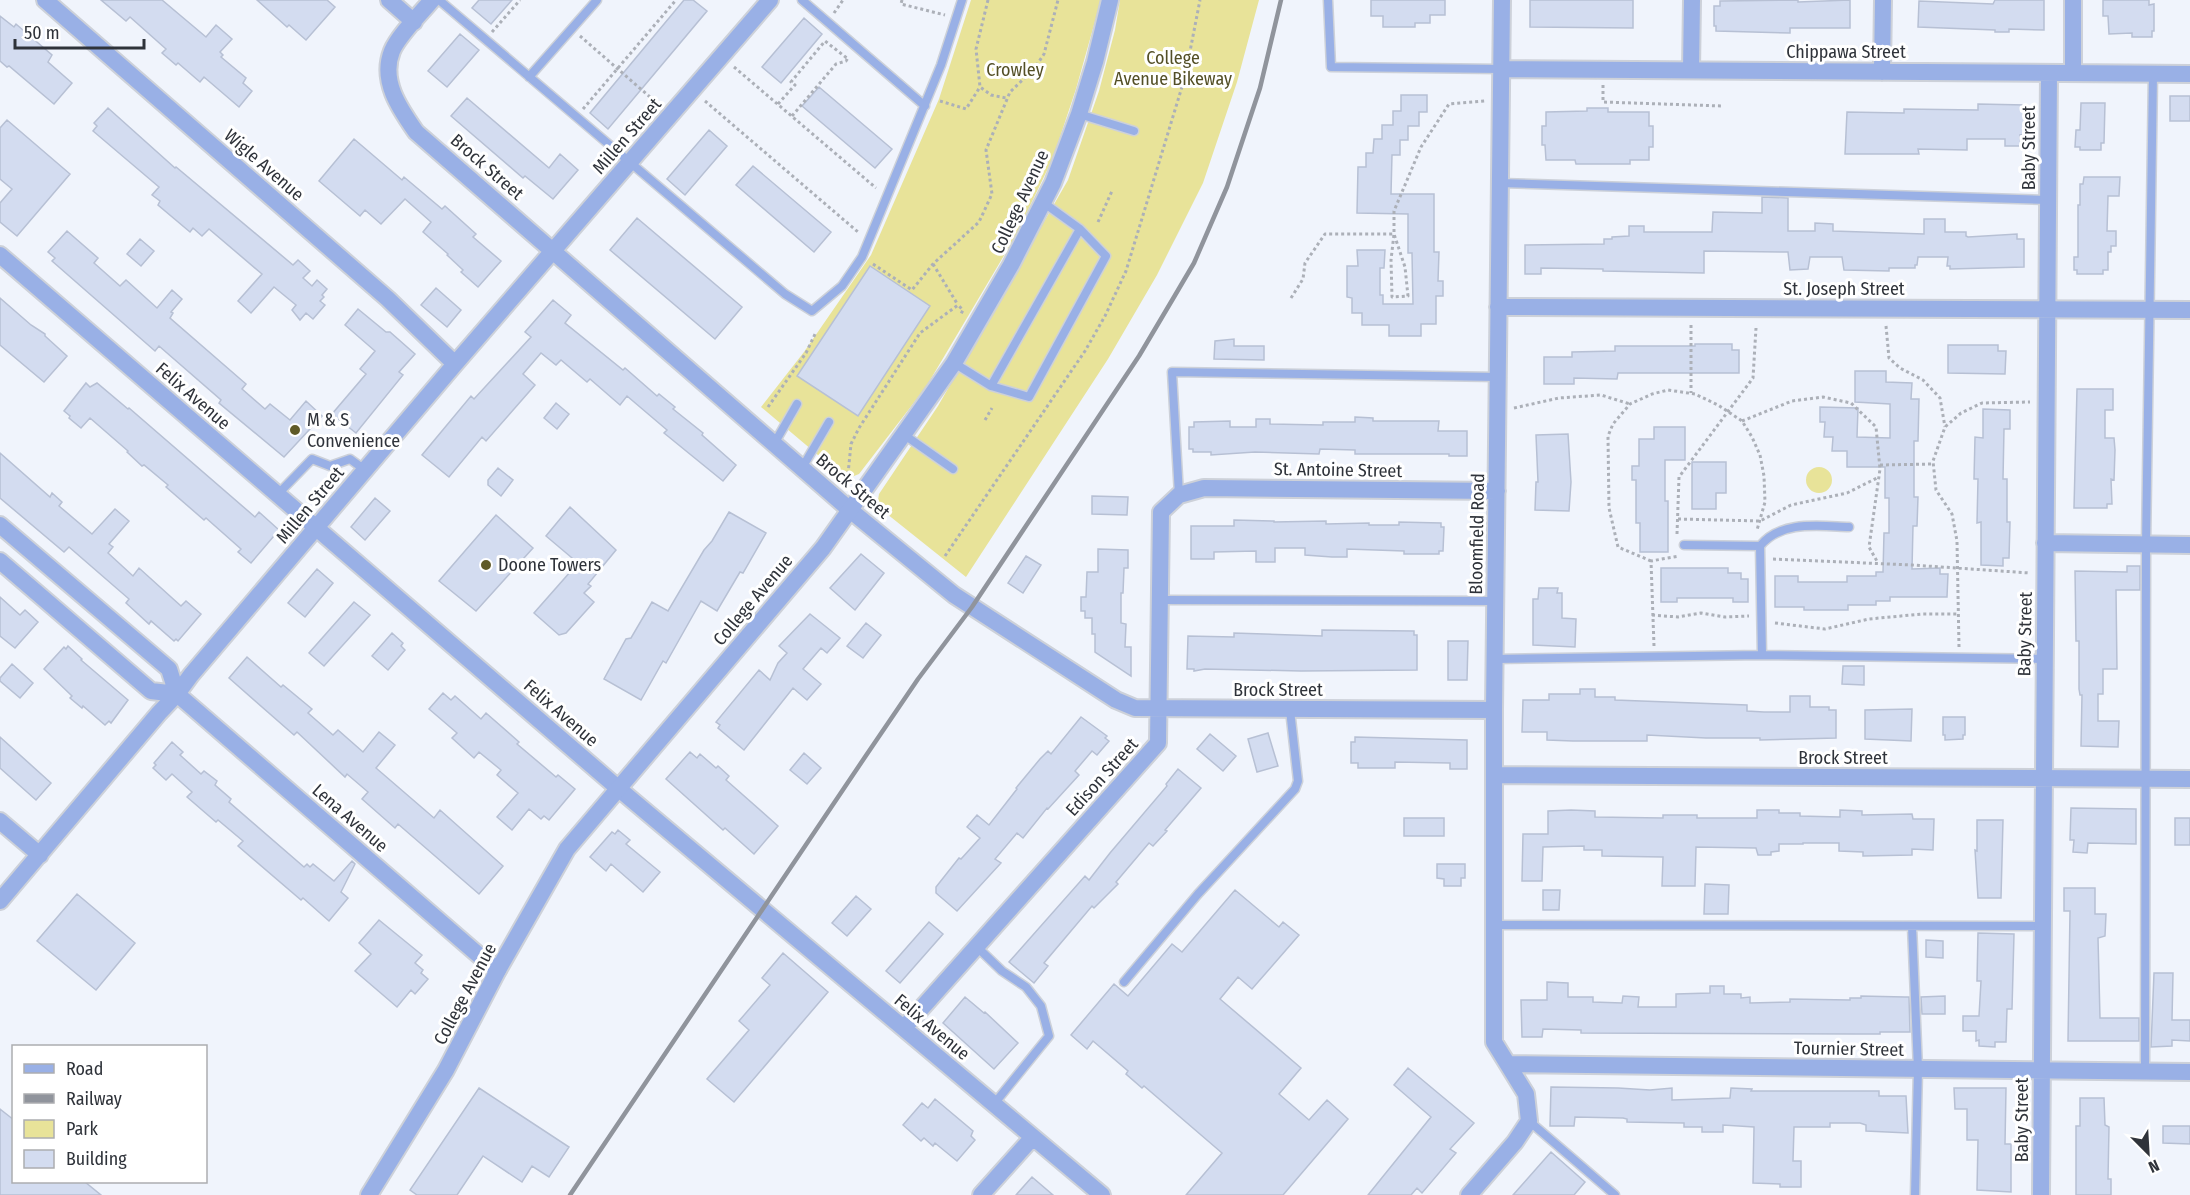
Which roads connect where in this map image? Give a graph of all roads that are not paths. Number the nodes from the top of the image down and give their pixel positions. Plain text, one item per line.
1 (45, 0) edge
2 (389, 0) edge
3 (432, 0) edge
4 (439, 0) edge
5 (597, 0) edge
6 (770, 0) edge
7 (802, 0) edge
8 (962, 0) edge
9 (1110, 0) edge
10 (1328, 0) edge
11 (1502, 0) edge
12 (1692, 0) edge
13 (1883, 0) edge
14 (2073, 0) edge
15 (414, 22) junction
16 (1501, 69) junction
17 (1691, 70) junction
18 (1882, 72) junction
19 (2049, 73) junction
20 (2073, 73) junction
21 (2152, 74) junction
22 (2190, 74) edge
23 (530, 77) junction
24 (925, 106) junction
25 (1079, 114) junction
26 (1134, 131) dead end
27 (629, 163) junction
28 (1500, 183) junction
29 (2048, 200) junction
30 (1044, 203) junction
31 (1080, 229) junction
32 (553, 251) junction
33 (0, 255) edge
34 (1498, 307) junction
35 (2047, 309) junction
36 (2151, 309) junction
37 (2190, 310) edge
38 (954, 363) junction
39 (456, 364) junction
40 (1498, 377) junction
41 (992, 386) junction
42 (797, 404) dead end
43 (829, 422) dead end
44 (903, 434) junction
45 (774, 444) junction
46 (802, 468) junction
47 (953, 469) dead end
48 (365, 470) junction
49 (1497, 491) junction
50 (278, 494) junction
51 (1179, 495) junction
52 (850, 510) junction
53 (0, 525) edge
54 (1849, 527) dead end
55 (316, 528) junction
56 (2045, 543) junction
57 (2146, 545) junction
58 (2190, 545) edge
59 (1680, 546) road end
60 (1760, 546) junction
61 (0, 561) edge
62 (1160, 600) junction
63 (1496, 601) junction
64 (1762, 655) junction
65 (1495, 659) junction
66 (2044, 659) junction
67 (177, 694) junction
68 (1159, 708) junction
69 (1290, 710) junction
70 (1494, 710) junction
71 (1495, 775) junction
72 (2043, 778) junction
73 (2146, 779) junction
74 (2190, 779) edge
75 (619, 789) junction
76 (0, 821) edge
77 (40, 855) junction
78 (0, 901) edge
79 (1494, 925) junction
80 (1912, 926) junction
81 (2042, 926) junction
82 (977, 946) junction
83 (498, 970) junction
84 (1124, 982) dead end
85 (904, 1028) junction
86 (1508, 1065) junction
87 (1918, 1069) junction
88 (2041, 1070) junction
89 (2145, 1071) junction
90 (2190, 1072) edge
91 (994, 1104) junction
92 (1529, 1121) junction
93 (1033, 1137) junction
94 (369, 1195) edge
95 (981, 1195) edge
96 (1102, 1195) edge
97 (1469, 1195) edge
98 (1616, 1195) edge
99 (1915, 1195) edge
100 (2042, 1195) edge

1 - 39 street, Wigle Avenue
2 - 15 street
3 - 15 street, Brock Street
4 - 23 lane
5 - 23 lane
6 - 27 street, Millen Street
7 - 24 lane
8 - 24 lane
9 - 25 street, College Avenue
10 - 16 lane
11 - 16 street, Bloomfield Road
12 - 17 street
13 - 18 street
14 - 20 street
15 - 32 street, Brock Street
16 - 17 street, Chippawa Street
16 - 28 street, Bloomfield Road
17 - 18 street, Chippawa Street
18 - 19 street, Chippawa Street
19 - 20 street, Chippawa Street
19 - 29 street, Baby Street
20 - 21 street, Chippawa Street
21 - 22 street, Chippawa Street
21 - 36 lane
23 - 27 lane
24 - 27 lane
25 - 26 lane
25 - 30 street, College Avenue
27 - 32 street, Millen Street
28 - 29 lane
28 - 34 street, Bloomfield Road
29 - 35 street, Baby Street
30 - 31 lane
30 - 38 street, College Avenue
31 - 41 lane
31 - 41 lane
32 - 39 street, Millen Street
32 - 45 street, Brock Street
33 - 50 street, Felix Avenue
34 - 35 street, St. Joseph Street
34 - 40 street, Bloomfield Road
35 - 36 street, St. Joseph Street
35 - 56 street, Baby Street
36 - 37 street, St. Joseph Street
36 - 57 lane
38 - 41 lane
38 - 44 street, College Avenue
39 - 48 street, Millen Street
40 - 49 street, Bloomfield Road
40 - 51 lane
42 - 45 lane
43 - 46 lane
44 - 47 lane
44 - 52 street, College Avenue
45 - 46 street, Brock Street
46 - 52 street, Brock Street
48 - 50 lane
48 - 55 street, Millen Street
49 - 51 street, St. Antoine Street
49 - 63 street, Bloomfield Road
50 - 55 street, Felix Avenue
51 - 62 street, Edison Street
52 - 68 street, Brock Street
52 - 75 street, College Avenue
53 - 67 street, Lena Avenue
54 - 60 lane
55 - 67 street, Millen Street
55 - 75 street, Felix Avenue
56 - 57 street
56 - 66 street, Baby Street
57 - 58 street
57 - 73 lane
59 - 60 lane
60 - 64 lane
61 - 67 street
62 - 63 lane
62 - 68 street, Edison Street
63 - 65 street, Bloomfield Road
64 - 65 lane
64 - 66 lane
65 - 70 street, Bloomfield Road
66 - 72 street, Baby Street
67 - 77 street, Millen Street
67 - 83 street, Lena Avenue
68 - 69 street, Brock Street
68 - 82 street, Edison Street
69 - 70 street, Brock Street
69 - 84 lane
70 - 71 street, Bloomfield Road
71 - 72 street, Brock Street
71 - 79 street, Bloomfield Road
72 - 73 street, Brock Street
72 - 81 street, Baby Street
73 - 74 street, Brock Street
73 - 89 lane
75 - 83 street, College Avenue
75 - 85 street, Felix Avenue
76 - 77 street
77 - 78 street, Millen Street
79 - 80 lane
79 - 86 street, Bloomfield Road
80 - 81 lane
80 - 87 lane
81 - 88 street, Baby Street
82 - 85 street, Edison Street
82 - 91 lane
83 - 94 street, College Avenue
85 - 91 street, Felix Avenue
86 - 87 street, Tournier Street
86 - 92 street, Bloomfield Road
87 - 88 street, Tournier Street
87 - 99 lane
88 - 89 street, Tournier Street
88 - 100 street, Baby Street
89 - 90 street, Tournier Street
91 - 93 street, Felix Avenue
92 - 97 street
92 - 98 lane
93 - 95 street
93 - 96 street, Felix Avenue

